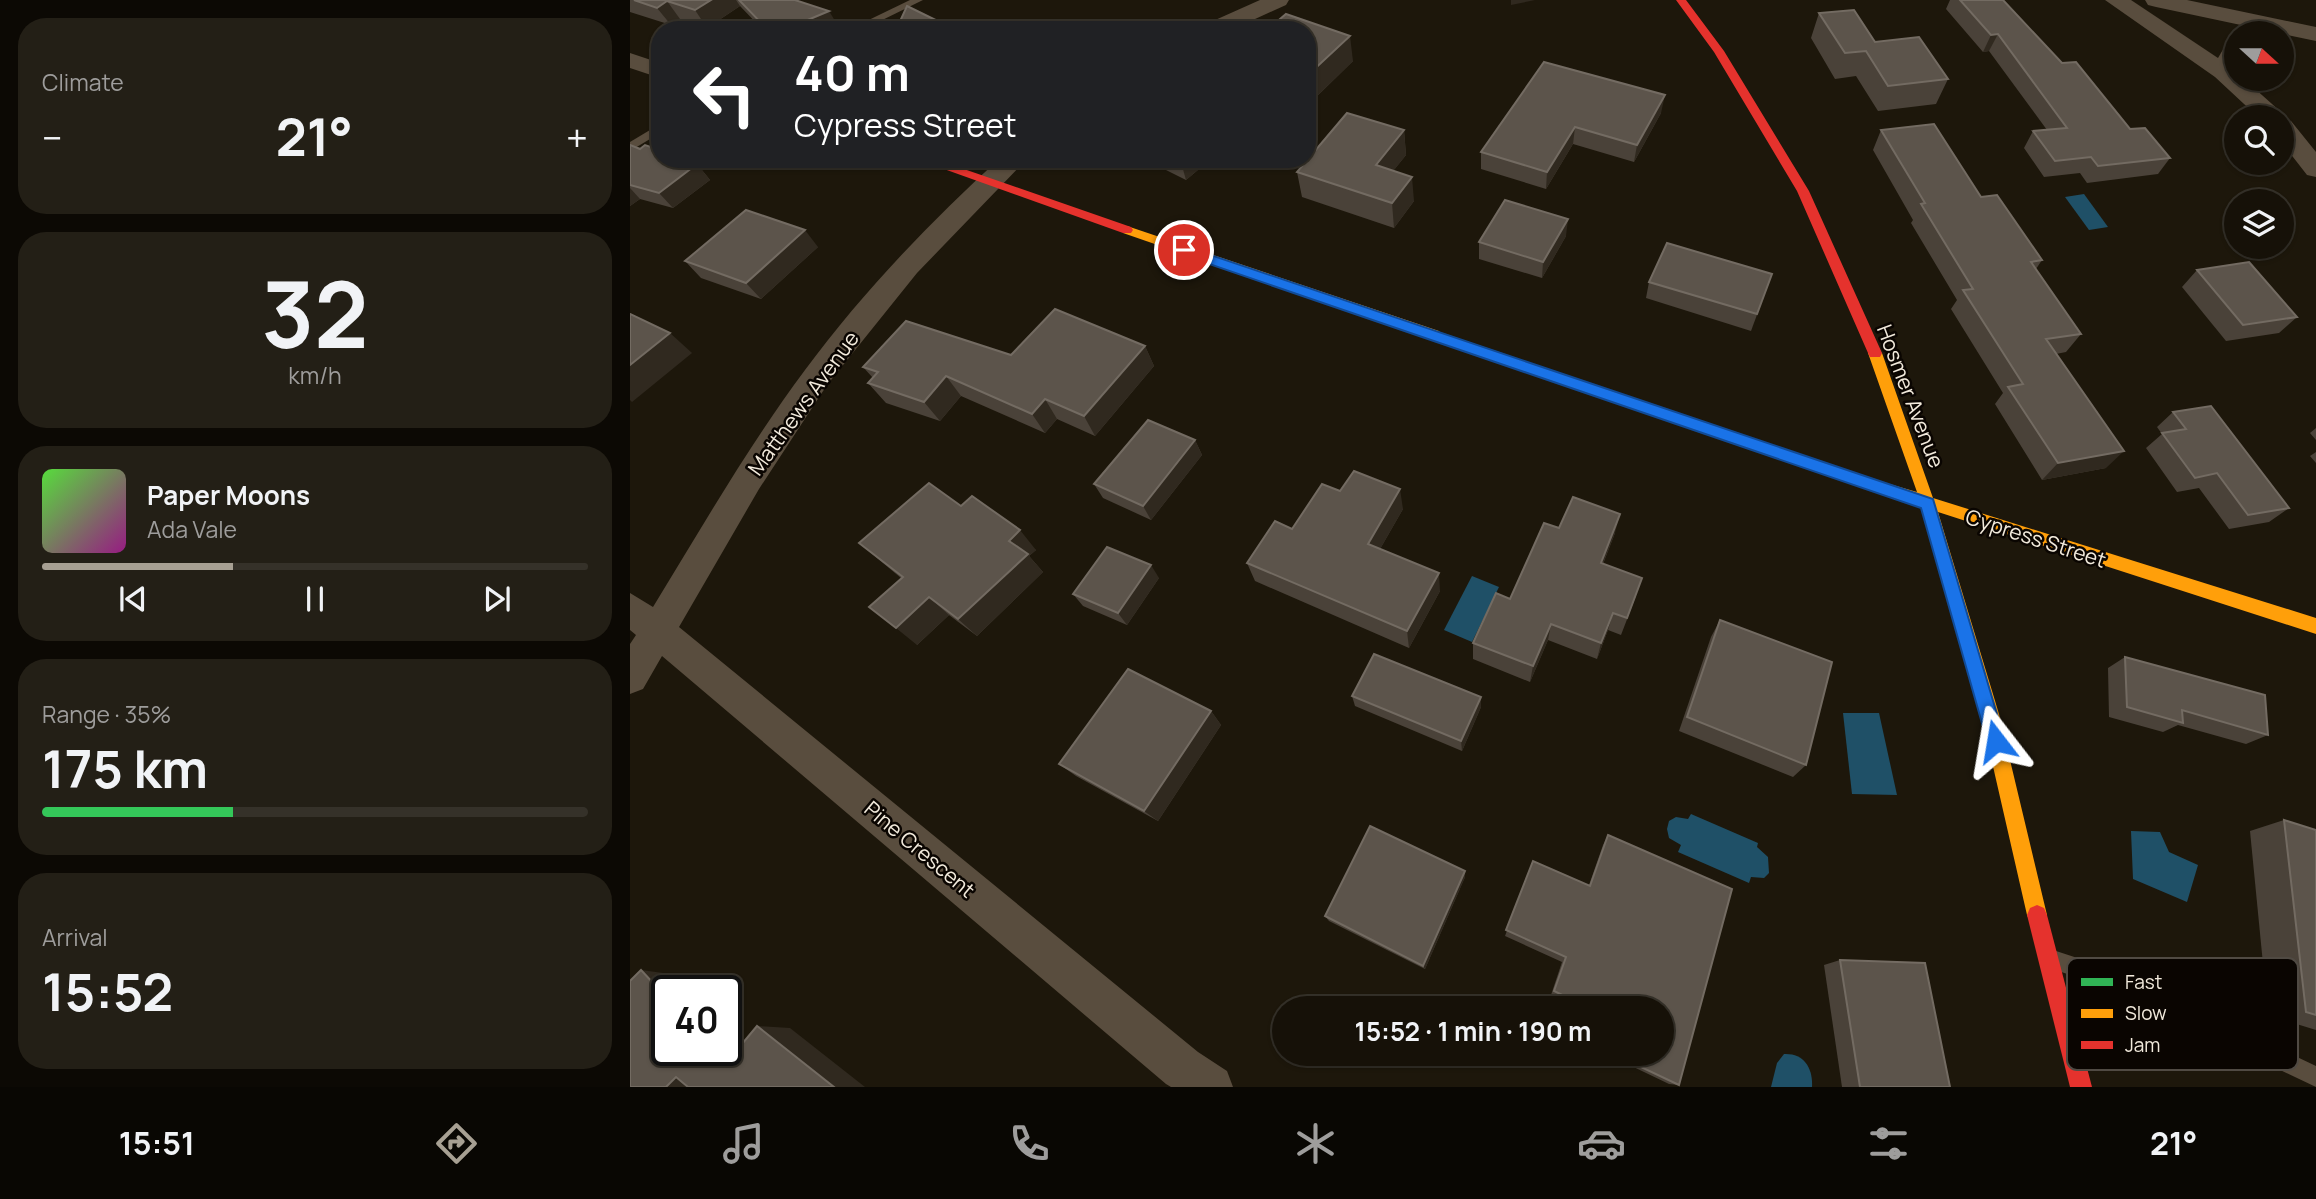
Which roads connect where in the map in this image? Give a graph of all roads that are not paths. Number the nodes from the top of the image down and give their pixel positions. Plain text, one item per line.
1 (918, 0) edge
2 (1278, 0) edge
3 (1681, 0) edge
4 (2116, 0) edge
5 (2155, 0) edge
6 (2258, 18) edge
7 (872, 21) edge
8 (1232, 21) edge
9 (2316, 34) edge
10 (630, 60) edge
11 (651, 68) edge
12 (2223, 72) joint
13 (2259, 105) edge
14 (651, 134) edge
15 (2294, 142) edge
16 (630, 147) edge
17 (947, 168) edge
18 (1006, 168) edge
19 (2316, 169) edge
20 (989, 183) junction
21 (1928, 503) junction
22 (644, 620) edge
23 (2316, 626) edge
24 (630, 677) edge
25 (2047, 958) junction
26 (2067, 964) edge
27 (2067, 1034) edge
28 (2298, 1068) edge
29 (2077, 1070) edge
30 (2316, 1077) edge
31 (1211, 1087) edge
32 (2081, 1087) edge

1 - 7 lane
2 - 8 street
3 - 21 street, Hosmer Avenue
4 - 12 street
5 - 6 street
6 - 9 street
10 - 11 street
12 - 13 street
14 - 16 lane
15 - 19 street
17 - 20 street, Cypress Street
18 - 20 street, Matthews Avenue
20 - 21 street, Cypress Street
20 - 22 street, Matthews Avenue
21 - 23 street, Cypress Street
21 - 25 street, Hosmer Avenue
22 - 24 street, Matthews Avenue
22 - 31 street, Pine Crescent
25 - 26 lane
25 - 27 street, Hosmer Avenue
28 - 30 lane
29 - 32 street, Hosmer Avenue

